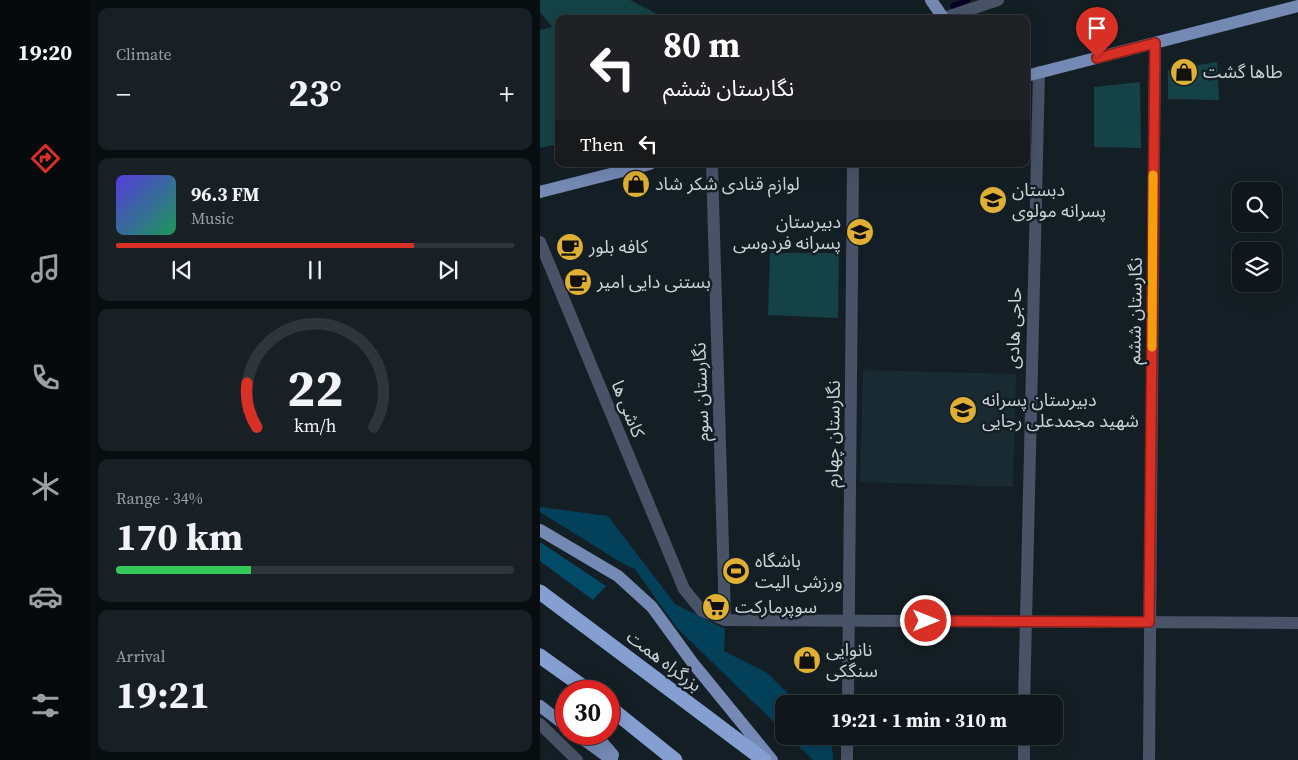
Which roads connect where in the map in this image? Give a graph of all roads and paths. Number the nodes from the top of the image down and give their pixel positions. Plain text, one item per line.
1 (998, 0) edge
2 (933, 1) edge
3 (1298, 6) edge
4 (942, 15) edge
5 (955, 15) edge
6 (1155, 43) junction
7 (1039, 72) junction
8 (1030, 75) edge
9 (638, 167) edge
10 (712, 167) edge
11 (853, 167) edge
12 (540, 192) edge
13 (540, 242) edge
14 (540, 530) edge
15 (540, 592) edge
16 (725, 620) junction
17 (848, 620) junction
18 (1024, 621) junction
19 (1149, 622) junction
20 (1298, 623) edge
21 (542, 660) edge
22 (570, 680) edge
23 (848, 695) edge
24 (1024, 695) edge
25 (540, 706) edge
26 (620, 716) edge
27 (555, 718) edge
28 (540, 724) edge
29 (591, 745) edge
30 (605, 745) edge
31 (848, 745) edge
32 (1024, 745) edge
33 (576, 760) edge
34 (612, 760) edge
35 (618, 760) edge
36 (675, 760) edge
37 (764, 760) edge
38 (772, 760) edge
39 (847, 760) edge
40 (1024, 760) edge
41 (1149, 760) edge

1 - 5 street
2 - 4 main road
3 - 6 main road
6 - 7 main road
6 - 19 street, نگارستان ششم
7 - 8 main road
7 - 18 street, حاجی هادی
9 - 12 main road
10 - 16 street, نگارستان سوم
11 - 17 street, نگارستان چهارم
13 - 16 street, کاشی ها
14 - 38 main road
15 - 37 highway, بزرگراه همت
16 - 17 street
17 - 18 street
17 - 23 street, نگارستان چهارم
18 - 19 street
18 - 24 street, حاجی هادی
19 - 20 street
19 - 41 street, نگارستان ششم
21 - 22 highway
25 - 27 main road
26 - 36 highway
28 - 33 street
29 - 34 main road
30 - 35 main road
31 - 39 street
32 - 40 street

